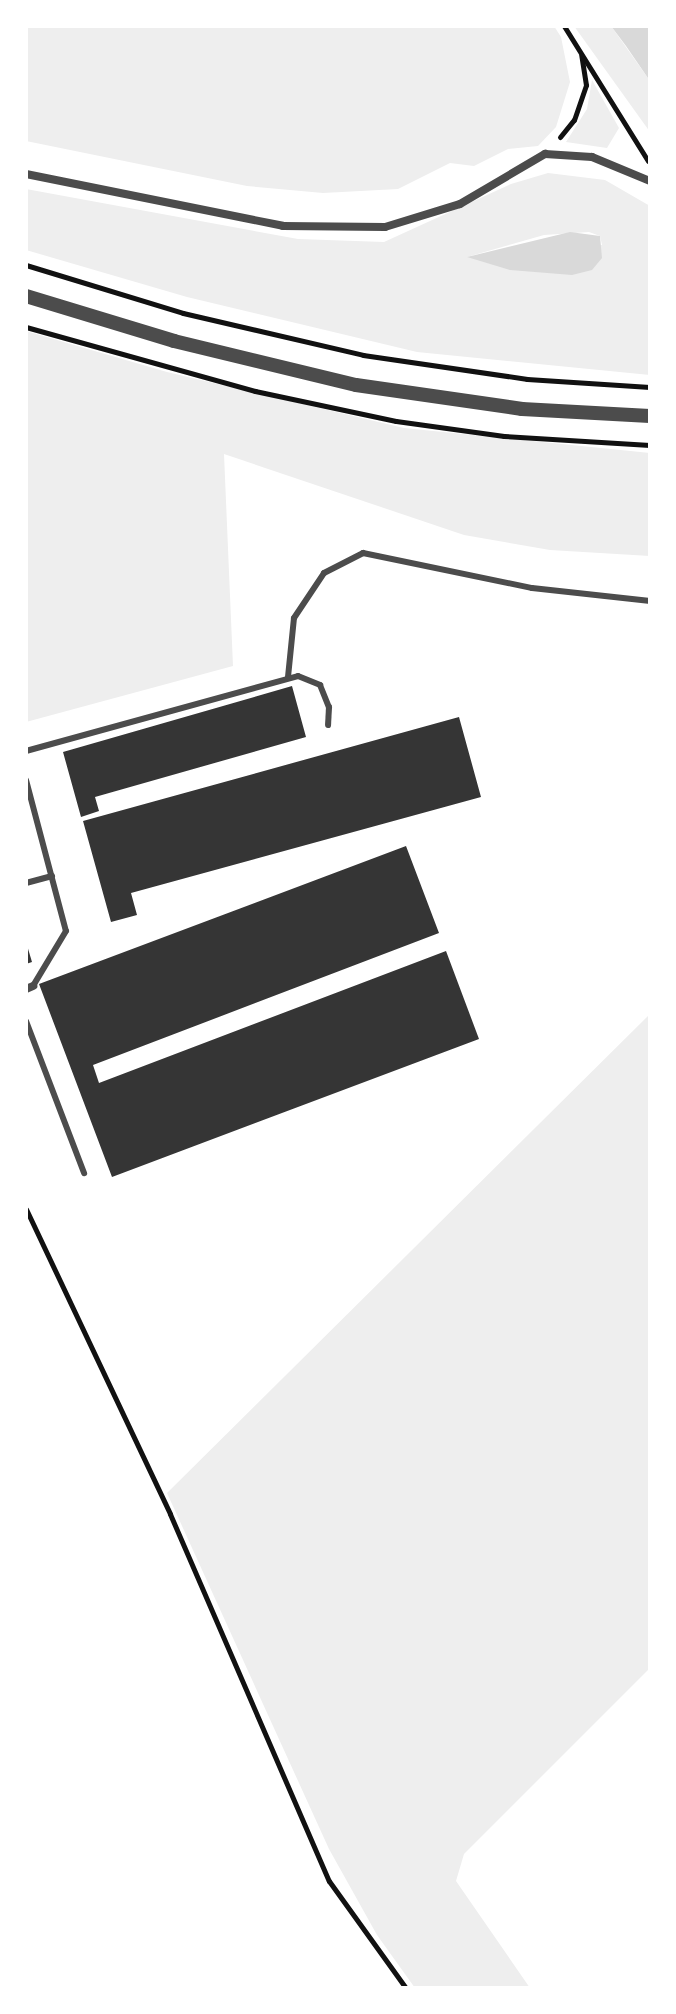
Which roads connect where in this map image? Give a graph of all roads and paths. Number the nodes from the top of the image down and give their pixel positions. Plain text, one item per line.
1 (564, 26) edge
2 (580, 50) junction
3 (545, 154) junction
4 (650, 164) edge
5 (26, 174) edge
6 (650, 181) edge
7 (26, 265) edge
8 (26, 296) edge
9 (650, 387) edge
10 (650, 416) edge
11 (650, 601) edge
12 (288, 677) junction
13 (328, 725) dead end
14 (26, 751) edge
15 (26, 780) edge
16 (52, 876) junction
17 (26, 883) edge
18 (30, 987) edge
19 (26, 1021) edge
20 (84, 1173) dead end
21 (26, 1209) edge
22 (406, 1988) edge

1 - 2 path
2 - 3 path
2 - 4 path
3 - 5 street
3 - 6 street
7 - 9 path
8 - 10 street
11 - 12 lane
12 - 13 lane
12 - 14 lane
15 - 16 lane
16 - 17 lane
16 - 18 lane
19 - 20 lane
21 - 22 path

